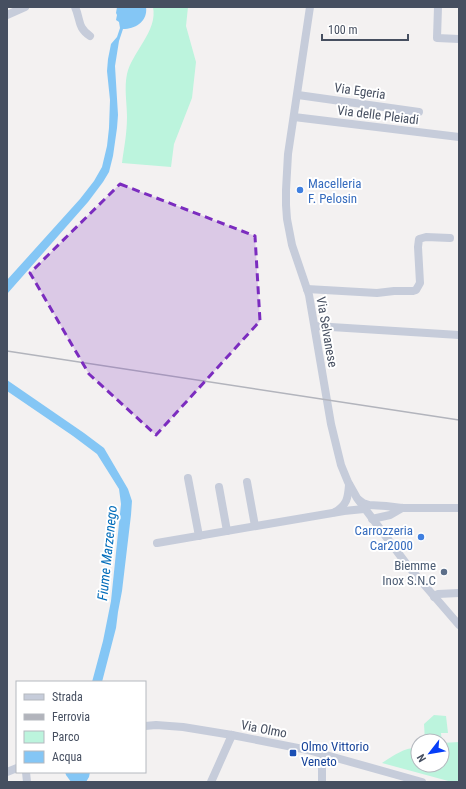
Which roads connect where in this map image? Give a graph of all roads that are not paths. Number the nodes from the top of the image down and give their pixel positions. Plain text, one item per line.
1 (25, 7) edge
2 (75, 7) edge
3 (310, 7) edge
4 (438, 7) edge
5 (7, 15) edge
6 (90, 36) dead end
7 (459, 39) edge
8 (298, 95) junction
9 (419, 112) dead end
10 (294, 117) junction
11 (459, 137) edge
12 (450, 238) dead end
13 (307, 290) junction
14 (315, 326) junction
15 (459, 335) edge
16 (188, 478) dead end
17 (247, 482) dead end
18 (349, 485) junction
19 (219, 487) dead end
20 (356, 498) junction
21 (386, 506) junction
22 (402, 508) junction
23 (459, 508) edge
24 (364, 509) junction
25 (334, 512) junction
26 (390, 515) junction
27 (372, 519) junction
28 (255, 526) junction
29 (227, 531) junction
30 (383, 534) junction
31 (199, 536) junction
32 (157, 543) dead end
33 (459, 593) edge
34 (434, 597) junction
35 (459, 625) edge
36 (146, 726) edge
37 (232, 735) junction
38 (324, 754) junction
39 (211, 782) edge
40 (322, 782) edge
41 (422, 782) edge

1 - 5 street
2 - 6 street
3 - 8 street, Via Selvanese
4 - 7 street
8 - 9 street, Via Egeria
8 - 10 street, Via Selvanese
10 - 11 street, Via delle Pleiadi
10 - 13 street, Via Selvanese
12 - 13 street
13 - 14 street, Via Selvanese
14 - 15 street
14 - 18 street, Via Selvanese
16 - 31 street
17 - 28 street
18 - 20 street, Via Selvanese
18 - 25 street
19 - 29 street
20 - 21 street
20 - 24 street, Via Selvanese
21 - 22 street
21 - 27 street
22 - 23 street
22 - 26 street
24 - 25 street
24 - 27 street, Via Selvanese
25 - 28 street
26 - 27 street
26 - 30 street
27 - 30 street, Via Selvanese
28 - 29 street
29 - 31 street
30 - 34 street, Via Selvanese
31 - 32 street
33 - 34 street
34 - 35 street, Via Selvanese
36 - 37 street, Via Olmo
37 - 38 street, Via Olmo
37 - 39 street
38 - 40 street
38 - 41 street, Via Olmo

